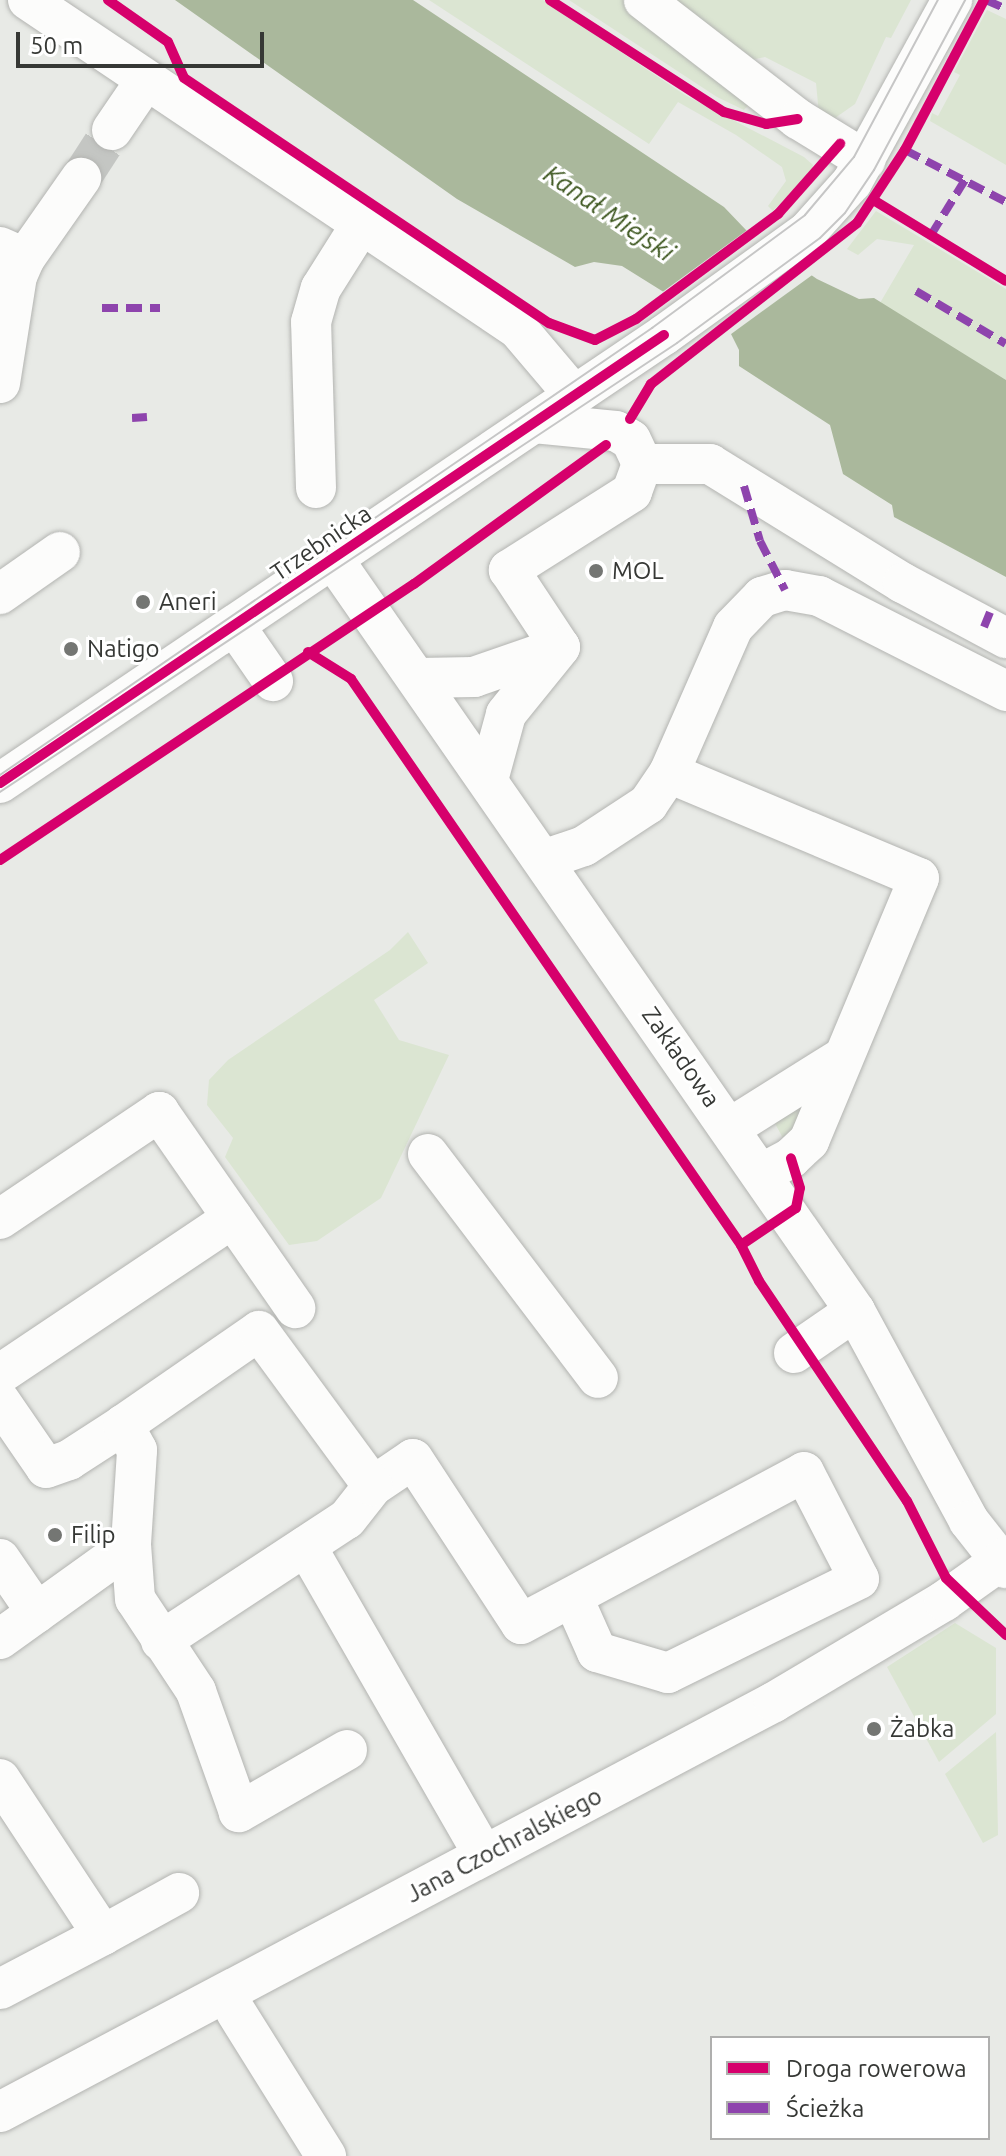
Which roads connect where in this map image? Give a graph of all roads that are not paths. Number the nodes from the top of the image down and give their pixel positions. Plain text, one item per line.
1 (28, 0) edge
2 (644, 0) edge
3 (952, 0) edge
4 (146, 80) junction
5 (112, 130) tunnel mouth
6 (865, 160) junction
7 (81, 178) tunnel mouth
8 (360, 226) junction
9 (12, 252) edge
10 (0, 383) edge
11 (574, 395) junction
12 (534, 423) junction
13 (642, 464) junction
14 (316, 488) dead end
15 (60, 552) dead end
16 (333, 559) junction
17 (0, 594) edge
18 (235, 626) junction
19 (1006, 638) edge
20 (560, 647) junction
21 (419, 678) junction
22 (273, 681) dead end
23 (1006, 691) edge
24 (669, 773) junction
25 (488, 780) junction
26 (0, 783) edge
27 (543, 860) junction
28 (843, 1057) junction
29 (730, 1128) junction
30 (428, 1154) dead end
31 (761, 1174) junction
32 (233, 1218) junction
33 (0, 1219) edge
34 (295, 1308) dead end
35 (855, 1311) junction
36 (794, 1353) dead end
37 (0, 1374) edge
38 (598, 1378) dead end
39 (0, 1401) edge
40 (123, 1425) junction
41 (373, 1486) junction
42 (306, 1546) junction
43 (0, 1559) edge
44 (107, 1562) dead end
45 (1004, 1562) edge
46 (573, 1598) junction
47 (37, 1613) junction
48 (0, 1639) edge
49 (161, 1641) junction
50 (347, 1750) dead end
51 (0, 1779) edge
52 (484, 1856) junction
53 (179, 1893) dead end
54 (103, 1935) junction
55 (0, 1989) edge
56 (236, 2012) dead end
57 (0, 2112) edge
58 (326, 2156) edge

1 - 4 street
2 - 6 street
3 - 6 street, Trzebnicka
4 - 5 street
4 - 8 street
6 - 11 street, Trzebnicka
7 - 9 street
8 - 11 street
8 - 14 street
9 - 10 street
11 - 12 street, Trzebnicka
12 - 13 street
12 - 16 street, Trzebnicka
13 - 19 street
13 - 20 street
15 - 17 street
16 - 18 street, Trzebnicka
16 - 21 street, Zakładowa
18 - 22 street
18 - 26 street, Trzebnicka
20 - 21 street
20 - 25 street
21 - 25 street, Zakładowa
23 - 24 street
24 - 27 street
24 - 28 street
25 - 27 street, Zakładowa
27 - 29 street, Zakładowa
28 - 29 street
28 - 31 street
29 - 31 street, Zakładowa
30 - 38 street
31 - 35 street, Zakładowa
32 - 33 street
32 - 34 street
32 - 37 street
35 - 36 street
35 - 45 street, Zakładowa
39 - 40 street
40 - 41 street
40 - 49 street
41 - 42 street
41 - 46 street
42 - 49 street
42 - 52 street
43 - 47 street
44 - 47 street
45 - 52 street, Jana Czochralskiego
46 - 46 street
47 - 48 street
49 - 50 street
51 - 54 street
52 - 57 street, Jana Czochralskiego
53 - 54 street
54 - 55 street
56 - 58 street

